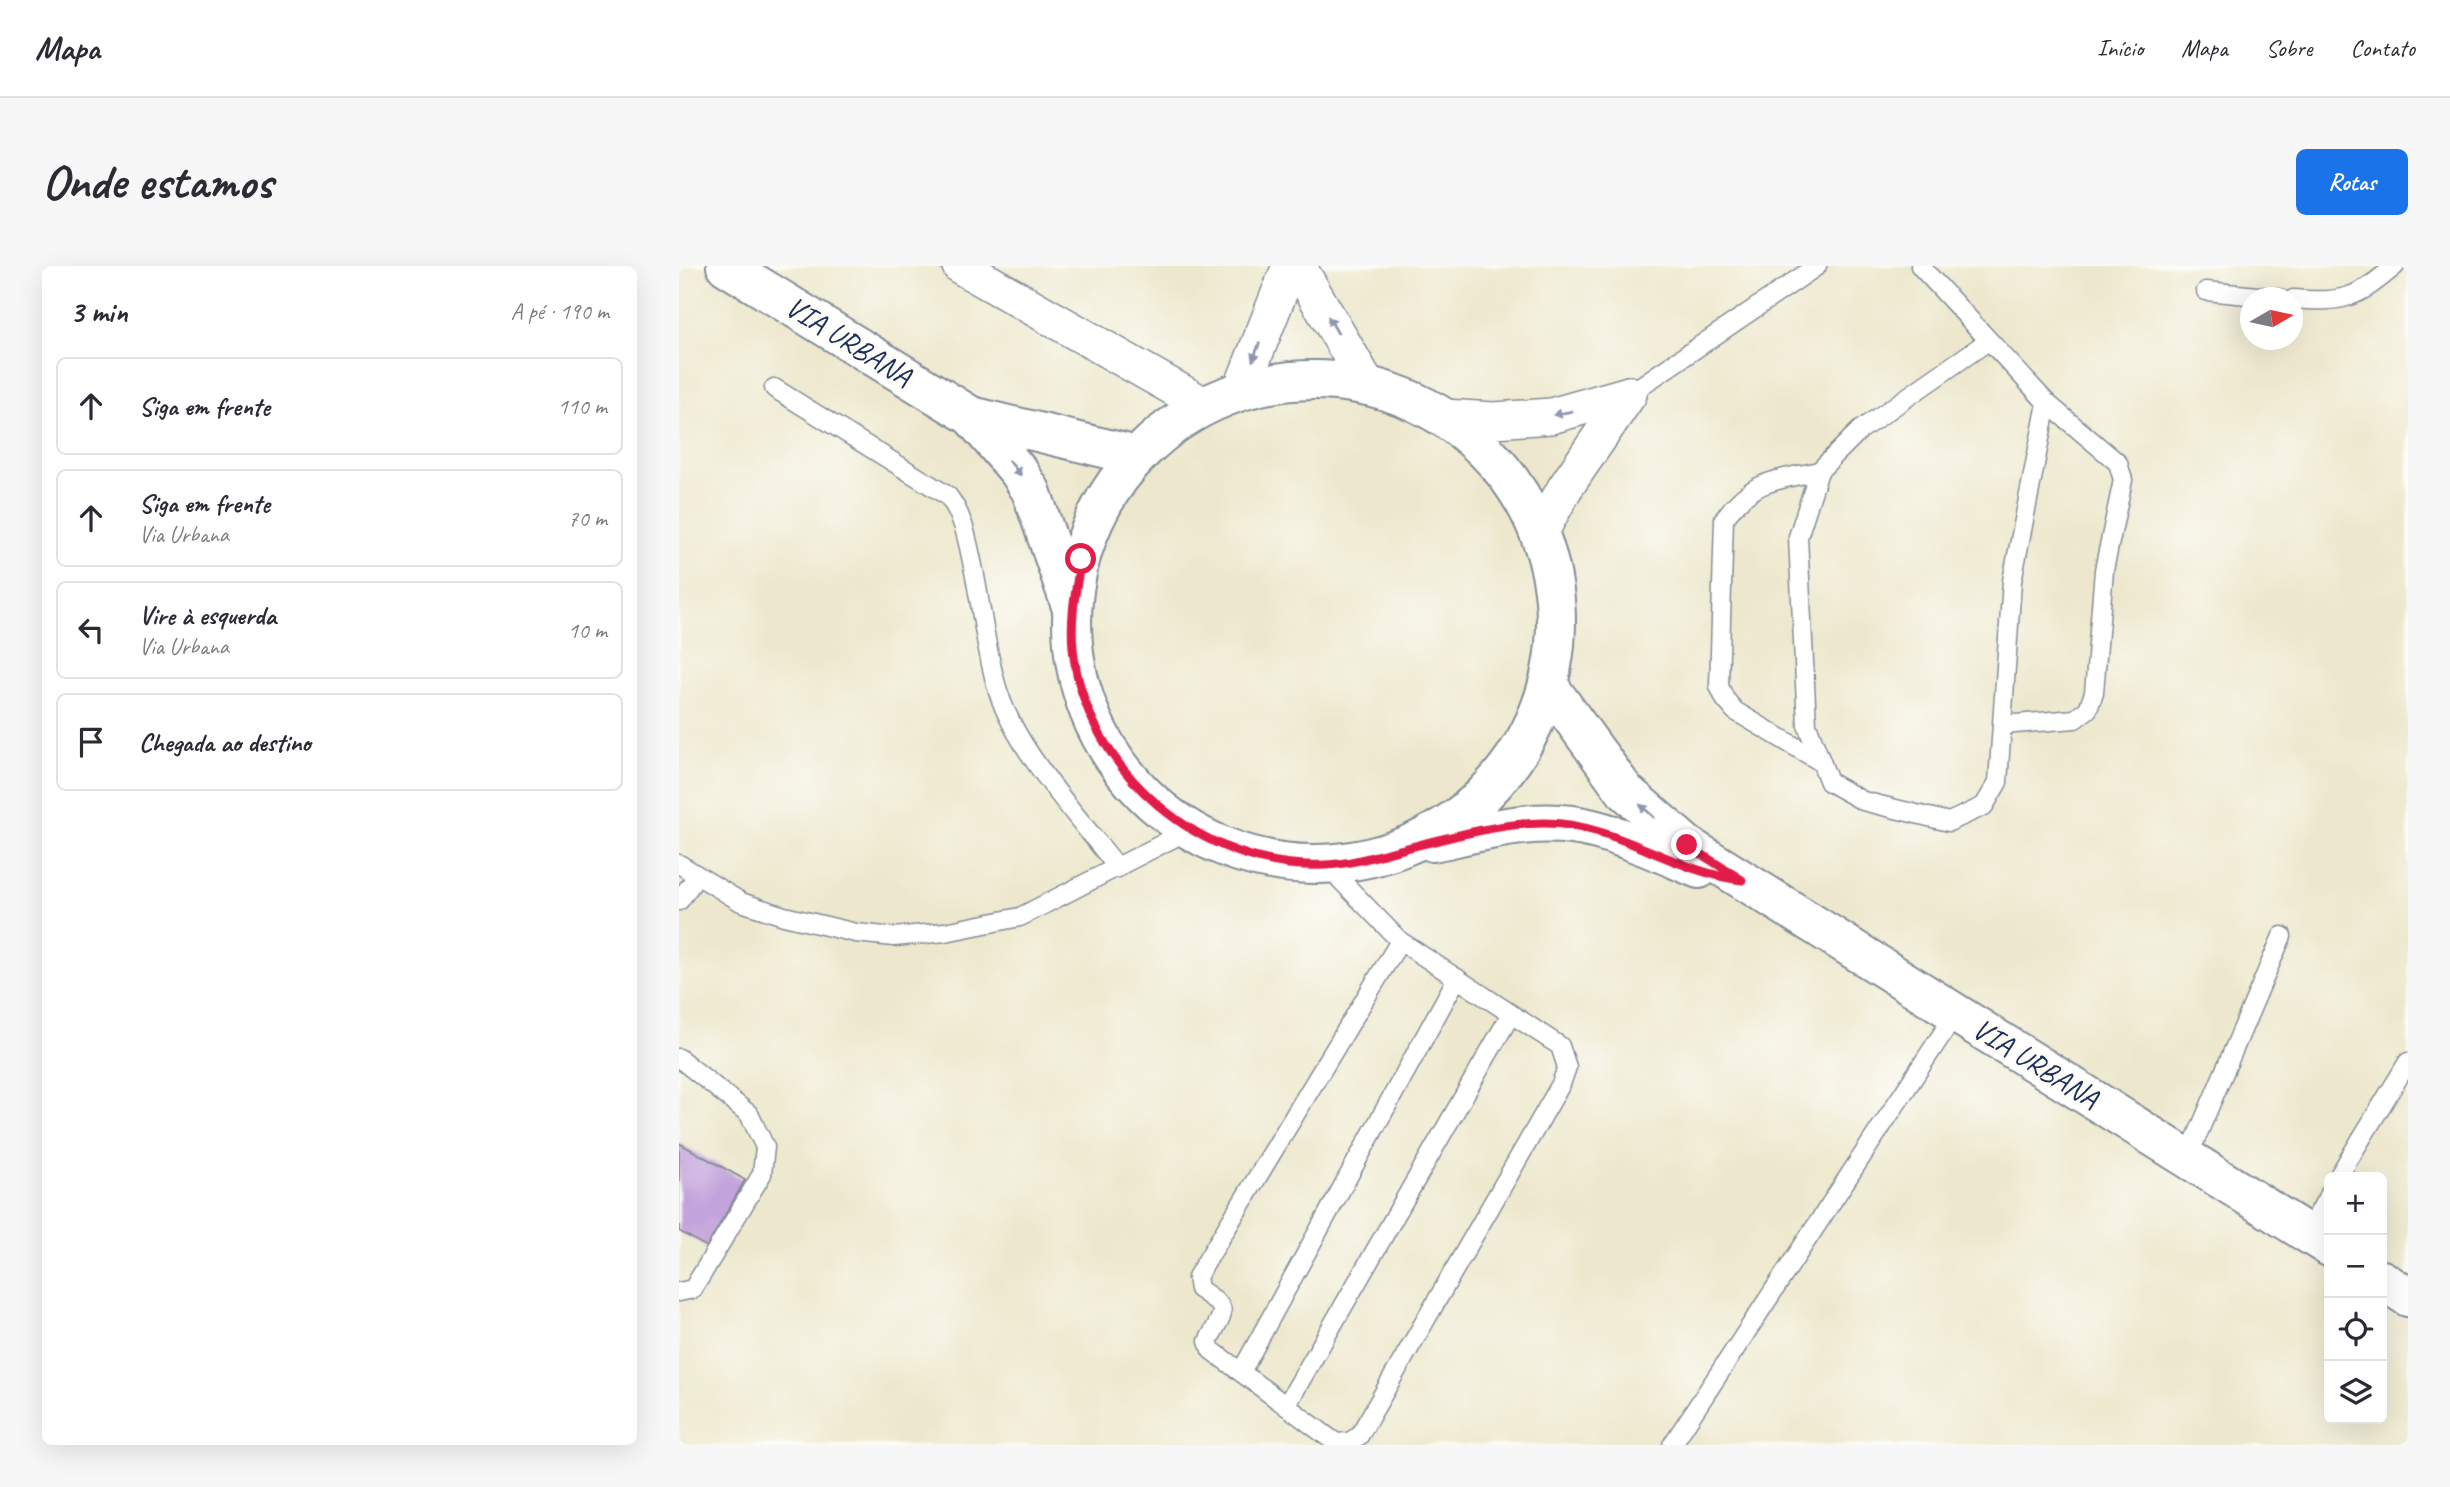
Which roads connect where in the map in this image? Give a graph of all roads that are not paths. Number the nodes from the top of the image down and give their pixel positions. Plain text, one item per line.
1 (726, 266) edge
2 (960, 266) edge
3 (1290, 266) edge
4 (1298, 266) edge
5 (1817, 266) edge
6 (1920, 266) edge
7 (2395, 266) edge
8 (2206, 291) dead end
9 (2240, 294) edge
10 (2303, 299) edge
11 (1988, 341) junction
12 (1367, 384) junction
13 (774, 388) dead end
14 (1241, 392) junction
15 (1629, 394) junction
16 (2047, 403) junction
17 (1204, 405) junction
18 (971, 416) junction
19 (1444, 417) junction
20 (1137, 456) junction
21 (1819, 471) junction
22 (1540, 533) junction
23 (1072, 608) junction
24 (1548, 685) junction
25 (2003, 725) junction
26 (1821, 762) junction
27 (1191, 829) junction
28 (1400, 850) junction
29 (679, 864) edge
30 (1326, 865) junction
31 (1118, 868) junction
32 (697, 876) junction
33 (1742, 880) junction
34 (679, 901) edge
35 (2282, 936) dead end
36 (1400, 940) junction
37 (1457, 978) junction
38 (1956, 1013) junction
39 (1511, 1014) junction
40 (679, 1058) edge
41 (2408, 1062) edge
42 (2188, 1157) junction
43 (2342, 1172) edge
44 (2324, 1215) edge
45 (2318, 1240) edge
46 (2387, 1283) edge
47 (679, 1292) edge
48 (2408, 1297) edge
49 (1241, 1372) junction
50 (1286, 1406) junction
51 (1672, 1445) edge

1 - 18 main road, VIA URBANA
2 - 17 street
3 -> 14 street
12 -> 4 street
5 - 15 lane
6 - 11 lane
7 - 10 lane
8 - 9 lane
11 - 16 lane
11 - 21 lane
12 - 14 main road
12 - 19 main road
13 - 31 lane
14 - 17 main road
15 -> 19 street
15 - 22 street
16 - 25 lane
16 - 25 lane
17 - 20 main road
18 - 20 main road, VIA URBANA
18 -> 23 main road, VIA URBANA
19 - 22 main road
20 - 23 main road
21 - 26 lane
21 - 26 lane
22 - 24 main road
23 - 27 main road
24 - 28 main road
33 -> 24 main road, VIA URBANA
25 - 26 lane
27 - 30 main road
27 - 31 lane
28 - 30 main road
28 - 33 main road, VIA URBANA
29 - 32 lane
30 - 36 lane
31 - 32 lane
32 - 34 lane
33 - 38 main road, VIA URBANA
35 - 42 lane
36 - 37 lane
36 - 49 lane
37 - 39 lane
37 - 49 lane
38 - 42 main road, VIA URBANA
38 - 51 lane
39 - 50 lane
39 - 50 lane
40 - 47 lane
41 - 43 lane
42 - 45 main road, VIA URBANA
44 - 45 lane
46 - 48 main road
49 - 50 lane

